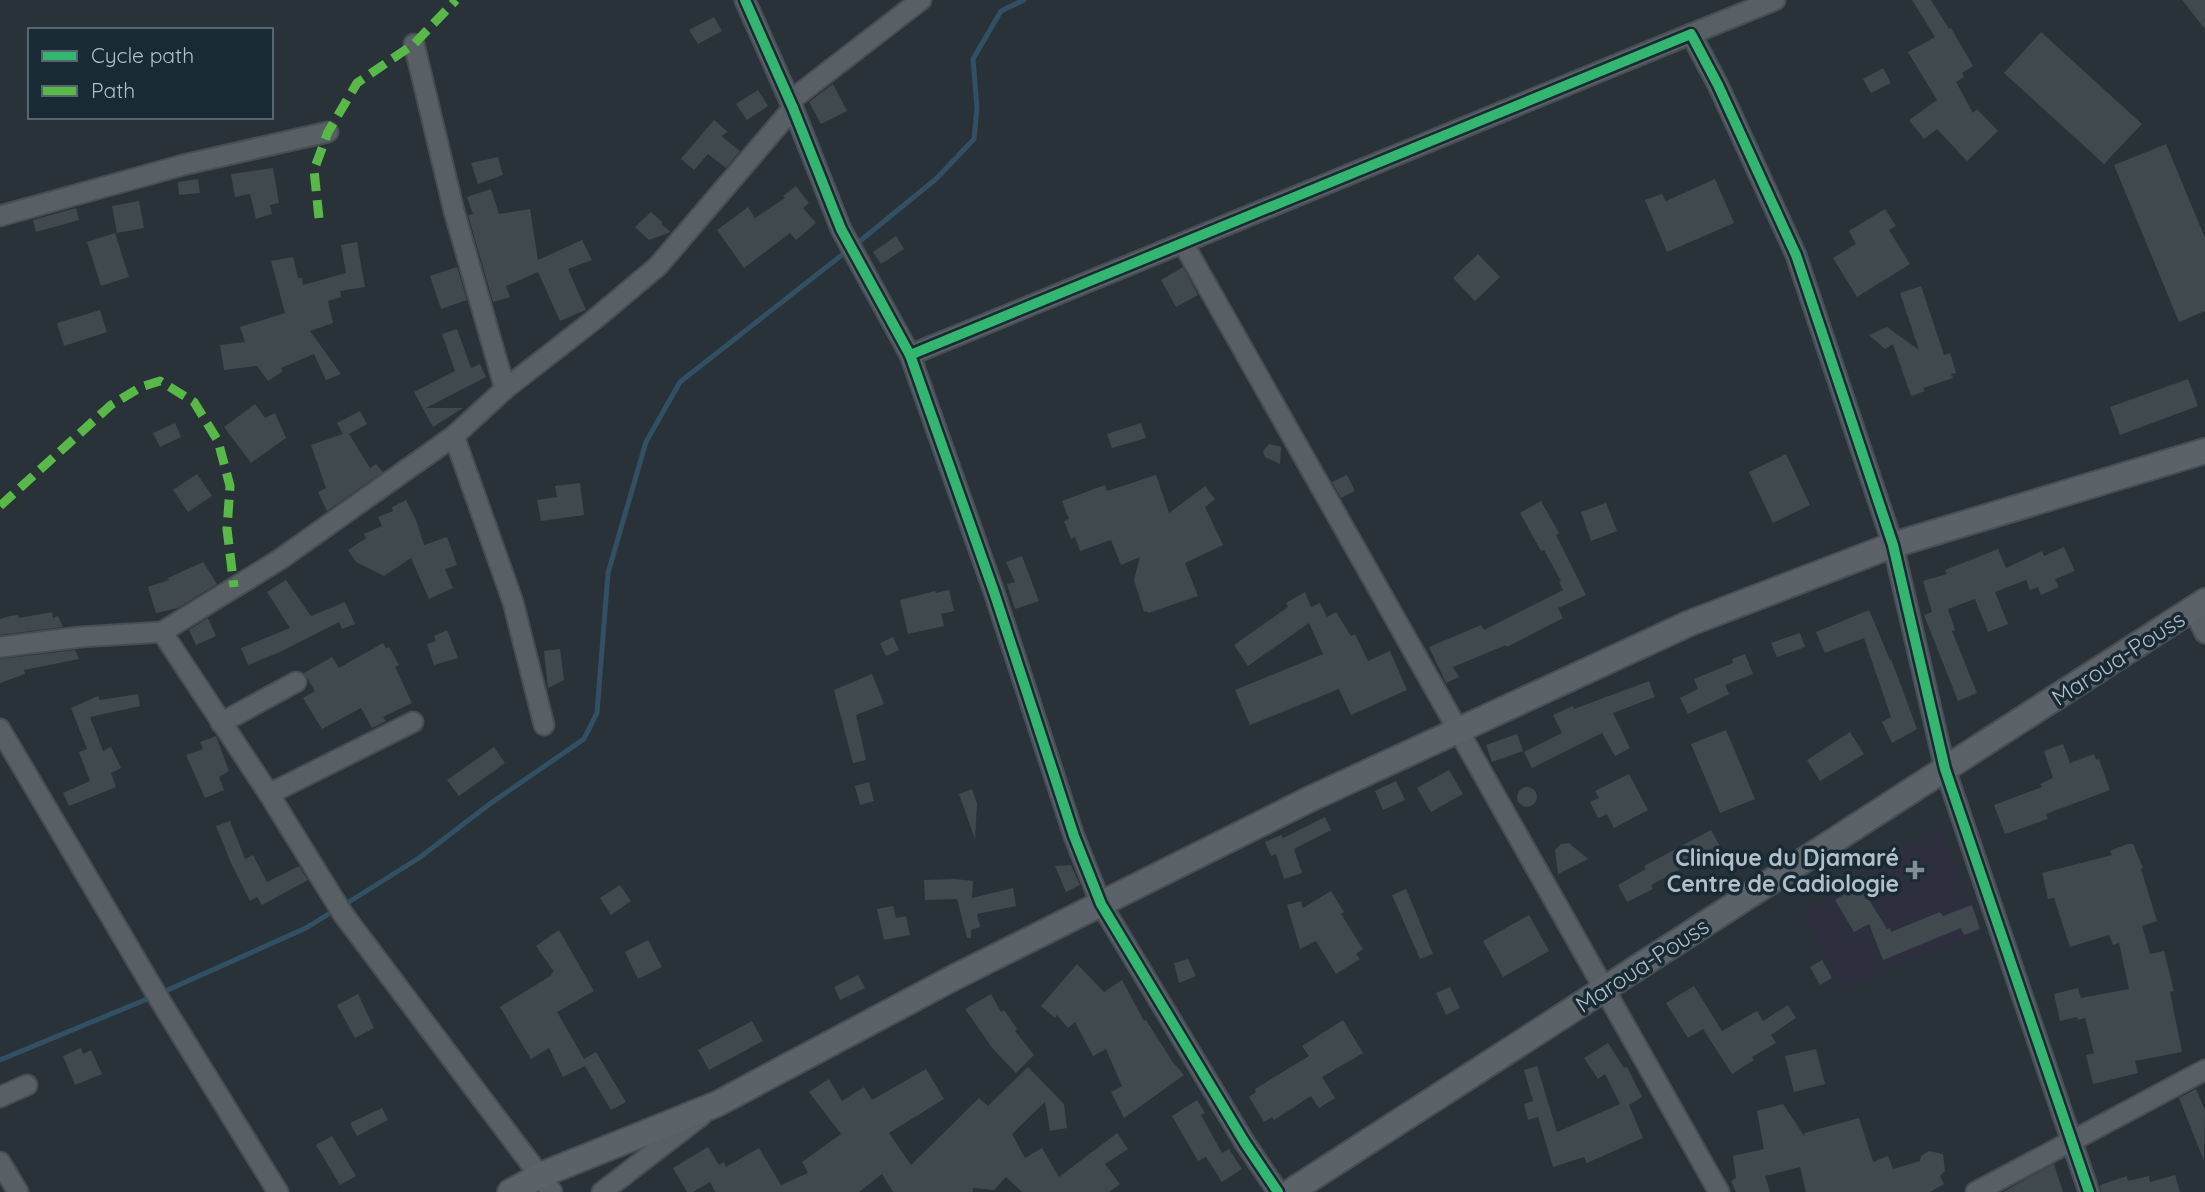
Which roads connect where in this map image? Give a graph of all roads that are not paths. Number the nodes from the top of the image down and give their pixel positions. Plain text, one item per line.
1 (745, 0) edge
2 (921, 0) edge
3 (1775, 0) edge
4 (1691, 34) junction
5 (415, 44) dead end
6 (792, 104) junction
7 (328, 132) dead end
8 (0, 216) edge
9 (1183, 243) junction
10 (910, 355) junction
11 (505, 389) junction
12 (454, 436) junction
13 (2205, 451) edge
14 (1893, 545) junction
15 (2199, 605) edge
16 (162, 632) junction
17 (2205, 633) edge
18 (0, 647) edge
19 (296, 682) dead end
20 (413, 722) dead end
21 (221, 723) junction
22 (544, 725) dead end
23 (0, 729) edge
24 (1459, 730) junction
25 (1945, 769) junction
26 (269, 794) junction
27 (1101, 904) junction
28 (1603, 990) junction
29 (2205, 1070) edge
30 (27, 1085) dead end
31 (0, 1097) edge
32 (717, 1104) junction
33 (2072, 1140) junction
34 (0, 1162) edge
35 (546, 1184) edge
36 (19, 1192) edge
37 (278, 1192) edge
38 (510, 1192) edge
39 (602, 1192) edge
40 (1278, 1192) edge
41 (1290, 1192) edge
42 (1719, 1192) edge
43 (1976, 1192) edge
44 (2089, 1192) edge

1 - 6 street
2 - 6 street
3 - 4 street
4 - 9 street
4 - 14 street
5 - 11 street
6 - 10 street
6 - 11 street
7 - 8 street
9 - 10 street
9 - 24 street
10 - 27 street
11 - 12 street
12 - 16 street
12 - 22 street
13 - 14 main road
14 - 24 main road
14 - 25 street
15 - 17 street
15 - 25 main road, Maroua-Pouss
16 - 18 street
16 - 21 street
19 - 21 street
20 - 26 street
21 - 26 street
23 - 37 street
24 - 27 main road
24 - 28 street
25 - 28 main road, Maroua-Pouss
25 - 33 street
26 - 35 street
27 - 32 main road
27 - 40 street
28 - 41 main road, Maroua-Pouss
28 - 42 street
29 - 33 street
30 - 31 street
32 - 35 main road
32 - 39 street
33 - 43 street
33 - 44 street
34 - 36 street
35 - 38 main road

